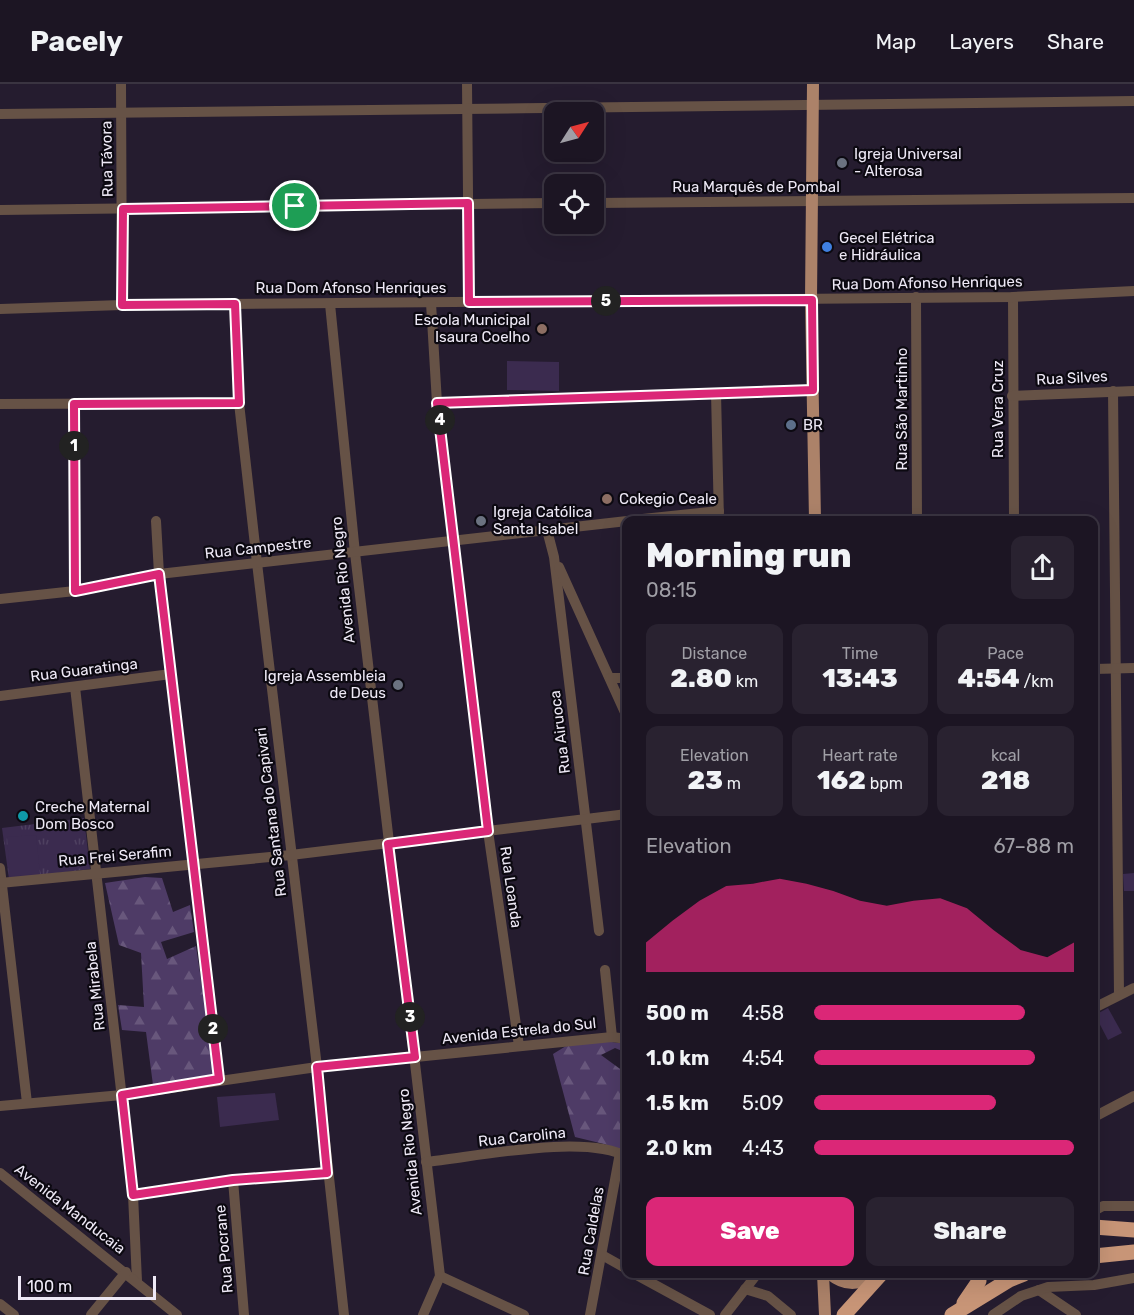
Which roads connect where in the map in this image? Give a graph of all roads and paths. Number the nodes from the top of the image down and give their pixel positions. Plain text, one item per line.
1 (121, 84) edge
2 (467, 84) edge
3 (813, 84) edge
4 (1134, 101) edge
5 (467, 107) junction
6 (814, 107) junction
7 (121, 112) junction
8 (0, 114) edge
9 (1134, 198) edge
10 (813, 202) junction
11 (468, 203) junction
12 (544, 203) edge
13 (604, 203) edge
14 (123, 209) junction
15 (0, 210) edge
16 (1134, 291) edge
17 (916, 297) junction
18 (1013, 297) junction
19 (812, 300) junction
20 (469, 302) junction
21 (430, 303) junction
22 (235, 304) junction
23 (330, 304) junction
24 (122, 305) junction
25 (0, 309) edge
26 (813, 390) junction
27 (1113, 391) junction
28 (1134, 391) edge
29 (716, 393) junction
30 (1012, 396) junction
31 (239, 403) junction
32 (437, 403) junction
33 (0, 404) edge
34 (74, 404) junction
35 (719, 516) edge
36 (815, 516) edge
37 (917, 516) edge
38 (1014, 516) edge
39 (156, 520) dead end
40 (622, 522) edge
41 (547, 530) junction
42 (455, 542) junction
43 (355, 553) junction
44 (554, 557) junction
45 (256, 563) junction
46 (159, 574) junction
47 (75, 591) junction
48 (0, 599) edge
49 (1134, 668) edge
50 (1098, 669) edge
51 (1115, 669) junction
52 (171, 674) junction
53 (610, 678) junction
54 (622, 678) edge
55 (75, 687) junction
56 (0, 696) edge
57 (622, 706) edge
58 (622, 815) edge
59 (585, 819) junction
60 (488, 831) junction
61 (388, 844) junction
62 (291, 855) junction
63 (193, 863) junction
64 (0, 868) edge
65 (98, 872) junction
66 (1, 882) edge
67 (599, 931) dead end
68 (605, 970) dead end
69 (1134, 988) edge
70 (1119, 995) junction
71 (1098, 1006) edge
72 (612, 1037) junction
73 (622, 1038) edge
74 (519, 1047) junction
75 (415, 1057) junction
76 (317, 1067) junction
77 (219, 1079) junction
78 (122, 1095) junction
79 (1134, 1096) edge
80 (27, 1103) junction
81 (0, 1106) edge
82 (1098, 1115) edge
83 (622, 1154) edge
84 (426, 1162) junction
85 (622, 1164) edge
86 (0, 1173) edge
87 (327, 1173) junction
88 (233, 1180) junction
89 (133, 1195) junction
90 (1134, 1206) edge
91 (1098, 1209) edge
92 (1098, 1227) edge
93 (1134, 1230) edge
94 (1134, 1252) edge
95 (602, 1255) junction
96 (1098, 1256) edge
97 (622, 1266) edge
98 (126, 1272) junction
99 (440, 1276) junction
100 (642, 1278) edge
101 (754, 1278) edge
102 (823, 1278) edge
103 (836, 1278) edge
104 (872, 1278) edge
105 (876, 1278) edge
106 (979, 1278) edge
107 (1017, 1278) edge
108 (1134, 1278) edge
109 (137, 1281) junction
110 (745, 1289) junction
111 (1039, 1290) junction
112 (0, 1304) edge
113 (955, 1312) edge
114 (14, 1315) edge
115 (91, 1315) edge
116 (177, 1315) edge
117 (244, 1315) edge
118 (344, 1315) edge
119 (423, 1315) edge
120 (524, 1315) edge
121 (590, 1315) edge
122 (710, 1315) edge
123 (725, 1315) edge
124 (791, 1315) edge
125 (825, 1315) edge
126 (844, 1315) edge
127 (993, 1315) edge
128 (1076, 1315) edge

1 - 7 street, Rua Távora
2 - 5 street
3 - 6 main road
4 - 6 street
5 - 6 street
5 - 7 street
5 - 11 street
6 - 10 main road
7 - 8 street
7 - 14 street, Rua Távora
9 - 10 street, Rua Marquês de Pombal
10 - 13 street, Rua Marquês de Pombal
10 - 19 main road
11 - 12 street
11 - 14 street
11 - 20 street
14 - 15 street
14 - 24 street, Rua Távora
16 - 18 street, Rua Dom Afonso Henriques
17 - 18 street, Rua Dom Afonso Henriques
17 - 19 street, Rua Dom Afonso Henriques
17 - 37 street, Rua São Martinho
18 - 30 street, Rua Vera Cruz
19 - 20 street, Rua Dom Afonso Henriques
19 - 26 main road
20 - 21 street, Rua Dom Afonso Henriques
21 - 23 street, Rua Dom Afonso Henriques
21 - 32 street, Rua Loanda
22 - 23 street, Rua Dom Afonso Henriques
22 - 24 street, Rua Dom Afonso Henriques
22 - 31 street, Rua Santana do Capivari
23 - 43 street, Avenida Rio Negro
24 - 25 street, Rua Dom Afonso Henriques
26 - 29 street
26 - 36 main road
27 - 28 street, Rua Silves
27 - 30 street, Rua Silves
27 - 51 street
29 - 32 street
29 - 35 street
30 - 38 street, Rua Vera Cruz
31 - 34 street
31 - 45 street, Rua Santana do Capivari
32 - 42 street, Rua Loanda
33 - 34 street
34 - 47 street
39 - 46 street
40 - 41 street, Rua Campestre
41 - 42 street, Rua Campestre
41 - 44 street, Rua Airuoca
42 - 43 street, Rua Campestre
42 - 60 street, Rua Loanda
43 - 45 street, Rua Campestre
43 - 61 street, Avenida Rio Negro
44 - 53 street
44 - 59 street, Rua Airuoca
45 - 46 street, Rua Campestre
45 - 62 street, Rua Santana do Capivari
46 - 47 street, Rua Campestre
46 - 52 street
47 - 48 street, Rua Campestre
49 - 51 street
50 - 51 street
51 - 70 street
52 - 55 street, Rua Guaratinga
52 - 63 street
53 - 54 street
53 - 57 street
55 - 56 street, Rua Guaratinga
55 - 65 street, Rua Mirabela
58 - 59 street, Rua Frei Serafim
59 - 60 street, Rua Frei Serafim
59 - 67 street, Rua Airuoca
60 - 61 street, Rua Frei Serafim
60 - 74 street, Rua Loanda
61 - 62 street, Rua Frei Serafim
61 - 75 street, Avenida Rio Negro
62 - 63 street, Rua Frei Serafim
62 - 76 street, Rua Santana do Capivari
63 - 65 street, Rua Frei Serafim
63 - 77 street
64 - 66 street
65 - 66 street, Rua Frei Serafim
65 - 78 street, Rua Mirabela
66 - 80 street
68 - 72 street
69 - 70 street
70 - 71 street
72 - 73 street, Avenida Estrela do Sul
72 - 74 street, Avenida Estrela do Sul
74 - 75 street, Avenida Estrela do Sul
75 - 76 street, Avenida Estrela do Sul
75 - 84 street, Avenida Rio Negro
76 - 77 street, Avenida Estrela do Sul
76 - 87 street, Rua Santana do Capivari
77 - 78 street, Avenida Estrela do Sul
78 - 80 street, Avenida Estrela do Sul
78 - 89 street, Rua Mirabela
79 - 82 street
80 - 81 street, Avenida Estrela do Sul
83 - 84 street, Rua Carolina
84 - 99 street, Avenida Rio Negro
85 - 95 street, Rua Caldelas
86 - 98 street, Avenida Manducaia
87 - 88 street
87 - 118 street, Rua Santana do Capivari
88 - 89 street
88 - 117 street, Rua Pocrane
89 - 109 street, Rua Mirabela
90 - 91 street
92 - 93 highway
94 - 96 highway
95 - 97 street
95 - 121 street, Rua Caldelas
98 - 109 street, Avenida Manducaia
98 - 115 street
99 - 119 street
99 - 120 street
100 - 122 street
101 - 110 street
102 - 125 main road
103 - 104 main road
105 - 126 highway
106 - 113 highway
107 - 113 highway
108 - 111 street
109 - 116 street, Avenida Manducaia
110 - 123 street
110 - 124 street
111 - 127 street
111 - 128 street
112 - 114 street

